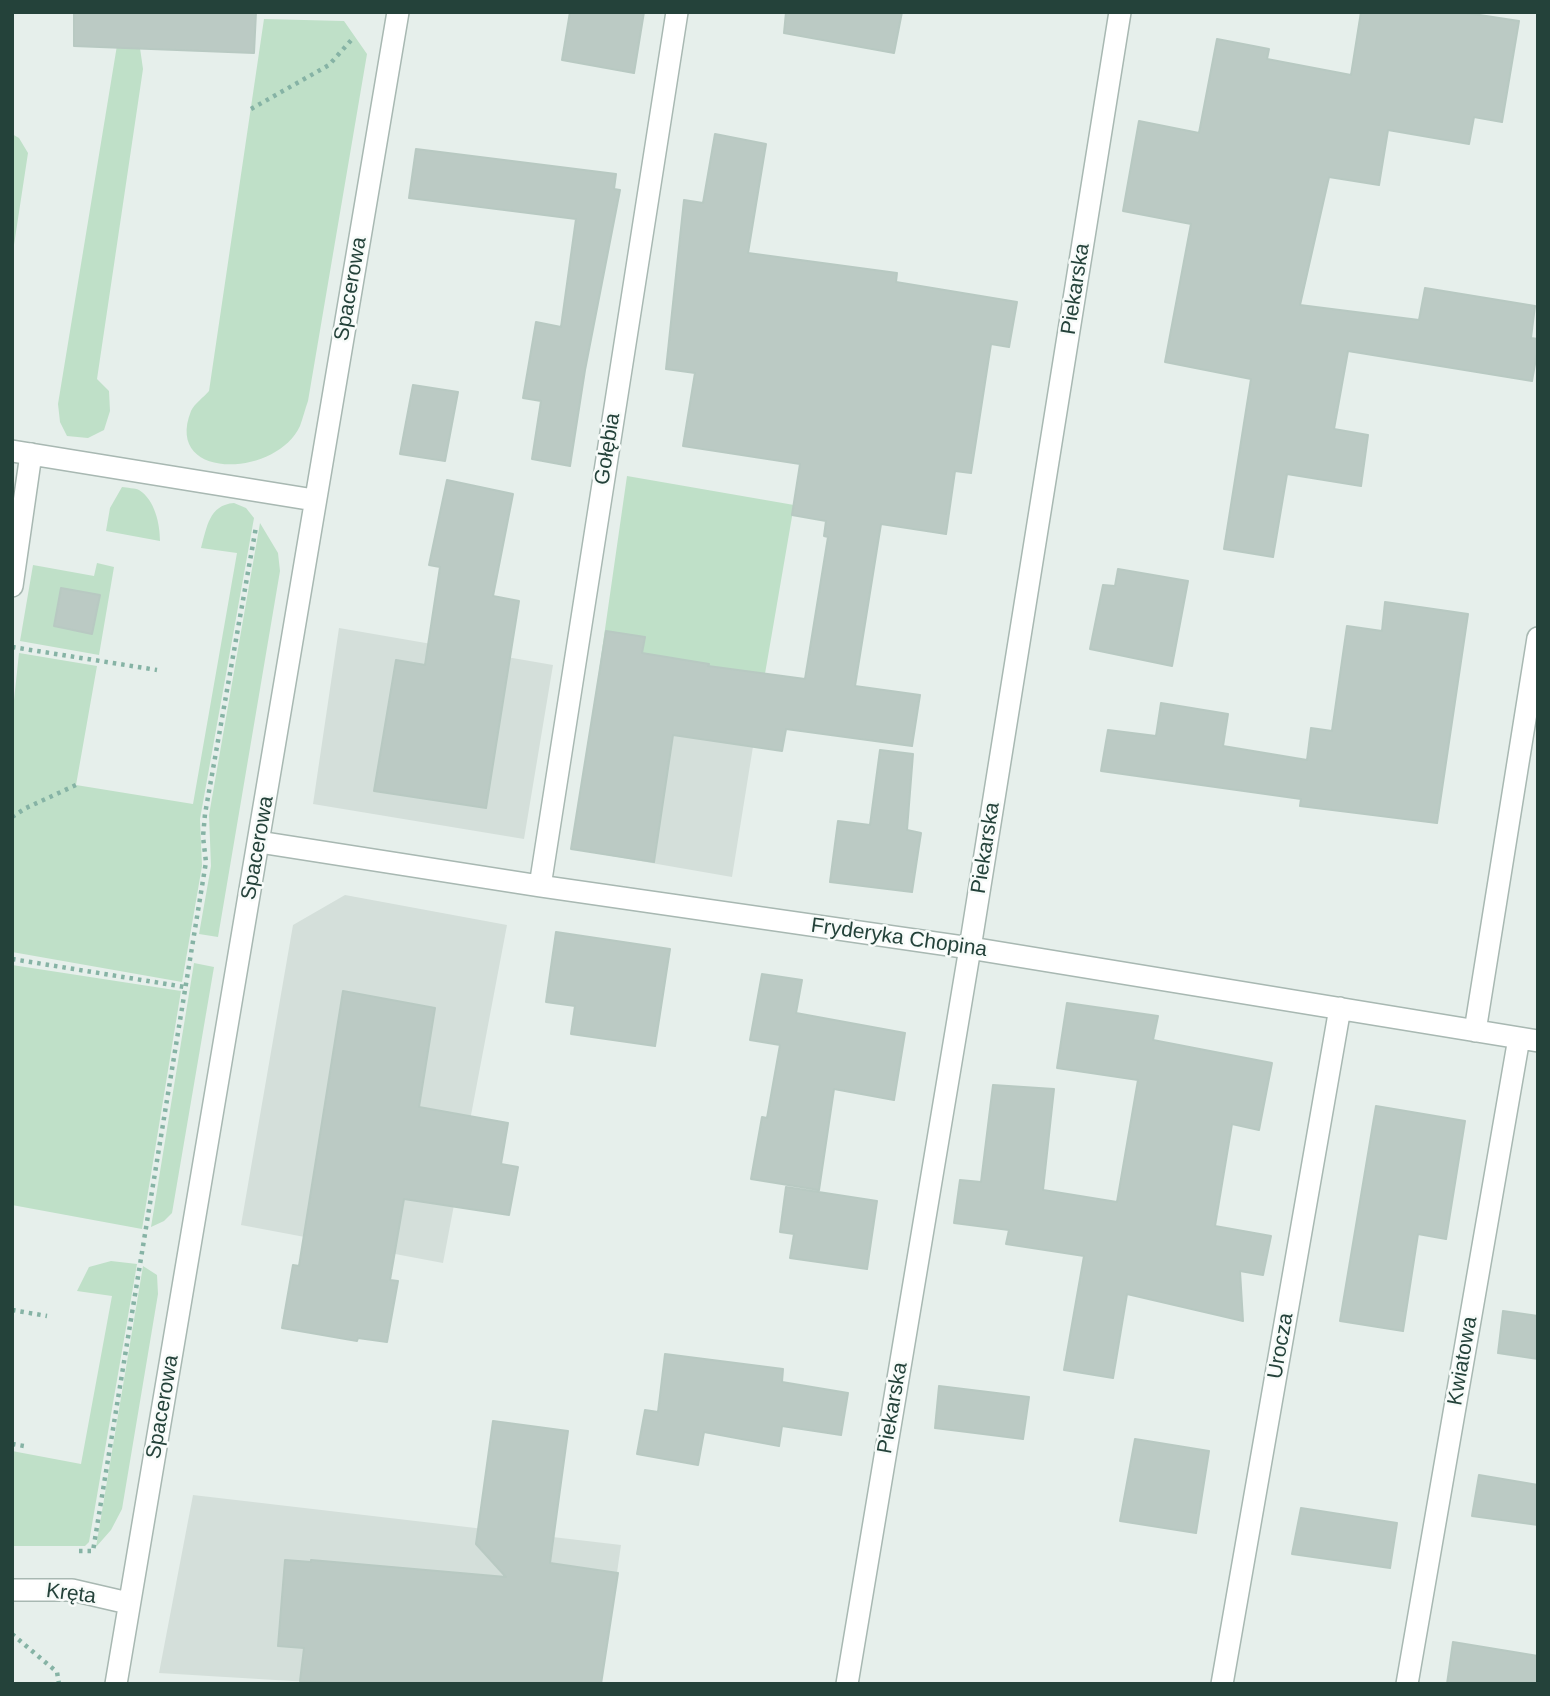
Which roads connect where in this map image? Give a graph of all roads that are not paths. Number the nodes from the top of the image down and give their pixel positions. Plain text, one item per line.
1 (398, 12) edge
2 (677, 12) edge
3 (1120, 12) edge
4 (22, 453) edge
5 (314, 500) junction
6 (12, 586) edge
7 (1538, 638) edge
8 (259, 842) junction
9 (540, 886) junction
10 (970, 948) junction
11 (1340, 1008) junction
12 (1475, 1031) junction
13 (1528, 1040) edge
14 (12, 1590) edge
15 (128, 1603) junction
16 (116, 1684) edge
17 (846, 1684) edge
18 (1222, 1684) edge
19 (1407, 1684) edge

1 - 5 street, Spacerowa
2 - 9 street, Gołębia
3 - 10 street, Piekarska
4 - 5 street
4 - 6 street
5 - 8 street, Spacerowa
7 - 12 street
8 - 9 street, Fryderyka Chopina
8 - 15 street, Spacerowa
9 - 10 street, Fryderyka Chopina
10 - 11 street, Fryderyka Chopina
10 - 17 street, Piekarska
11 - 12 street, Fryderyka Chopina
11 - 18 street, Urocza
12 - 13 street, Fryderyka Chopina
13 - 19 street, Kwiatowa
14 - 15 street, Kręta
15 - 16 street, Spacerowa

